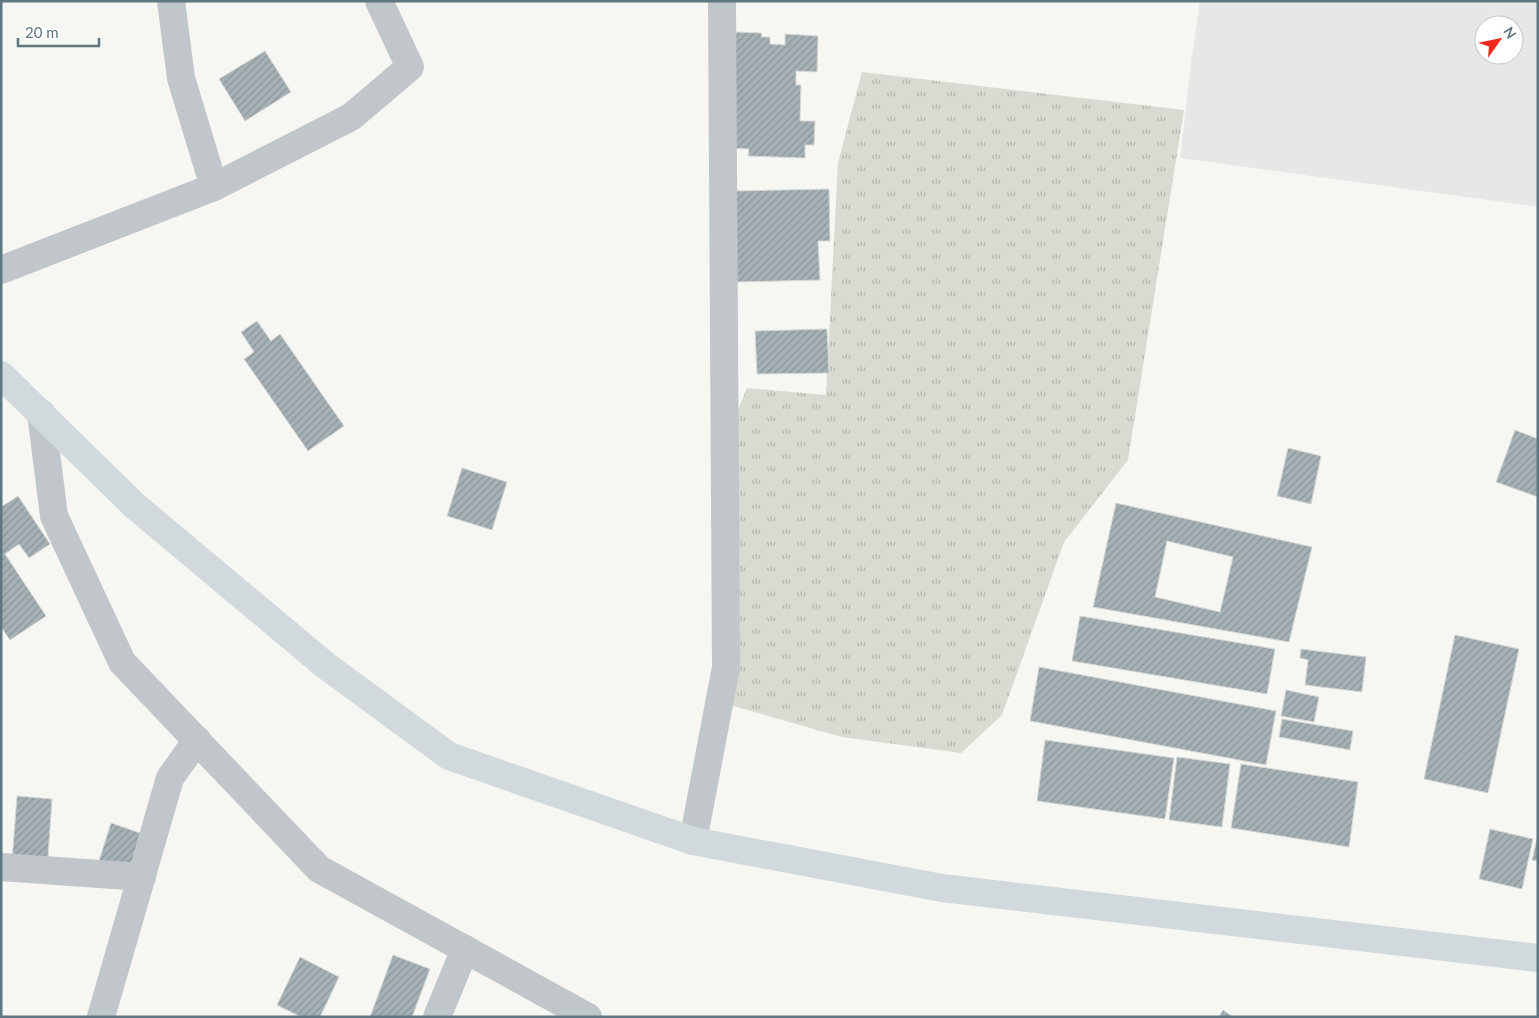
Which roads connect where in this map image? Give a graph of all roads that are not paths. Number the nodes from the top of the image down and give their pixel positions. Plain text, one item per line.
1 (171, 1) edge
2 (379, 1) edge
3 (722, 1) edge
4 (214, 186) junction
5 (1, 270) edge
6 (1, 374) edge
7 (41, 413) junction
8 (197, 740) junction
9 (694, 841) junction
10 (1, 867) edge
11 (142, 876) junction
12 (465, 949) junction
13 (1538, 958) edge
14 (101, 1017) edge
15 (438, 1017) edge
16 (588, 1017) edge

1 - 4 street
2 - 4 street
3 - 9 street
4 - 5 street
6 - 7 main road
7 - 8 street
7 - 9 main road
8 - 11 street
8 - 12 street
9 - 13 main road
10 - 11 street
11 - 14 street
12 - 15 street
12 - 16 street

